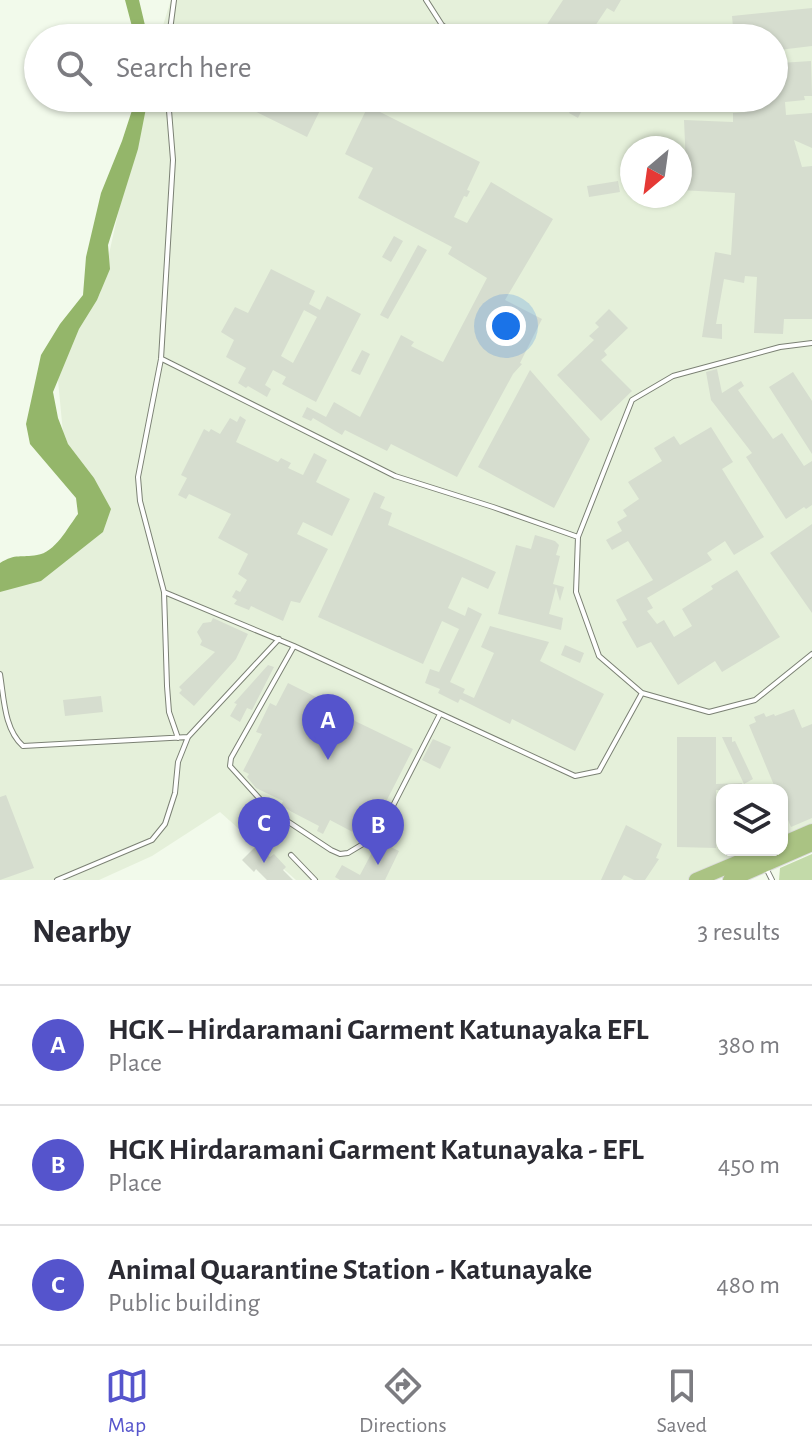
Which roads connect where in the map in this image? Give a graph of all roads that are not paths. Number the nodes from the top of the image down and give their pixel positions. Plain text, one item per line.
1 (174, 0) edge
2 (426, 0) edge
3 (171, 24) edge
4 (441, 24) edge
5 (169, 112) edge
6 (812, 343) edge
7 (161, 359) junction
8 (578, 537) junction
9 (164, 592) junction
10 (279, 639) junction
11 (294, 646) junction
12 (812, 654) edge
13 (0, 674) edge
14 (642, 693) junction
15 (440, 714) junction
16 (188, 737) junction
17 (178, 738) junction
18 (812, 831) edge
19 (788, 841) edge
20 (812, 844) edge
21 (788, 850) edge
22 (291, 855) dead end
23 (764, 856) edge
24 (57, 880) edge
25 (315, 880) edge
26 (696, 880) edge
27 (730, 880) edge
28 (772, 880) edge

1 - 3 lane
2 - 4 lane
5 - 7 lane
6 - 8 lane
7 - 8 lane
7 - 9 lane
8 - 14 lane
9 - 10 lane
9 - 17 lane
10 - 11 lane
10 - 16 lane
11 - 15 lane
11 - 15 lane
12 - 14 lane
13 - 17 lane
14 - 15 lane
16 - 17 lane
16 - 24 lane
18 - 19 main road
20 - 21 main road
22 - 25 lane
23 - 26 main road
23 - 27 main road
23 - 28 lane

